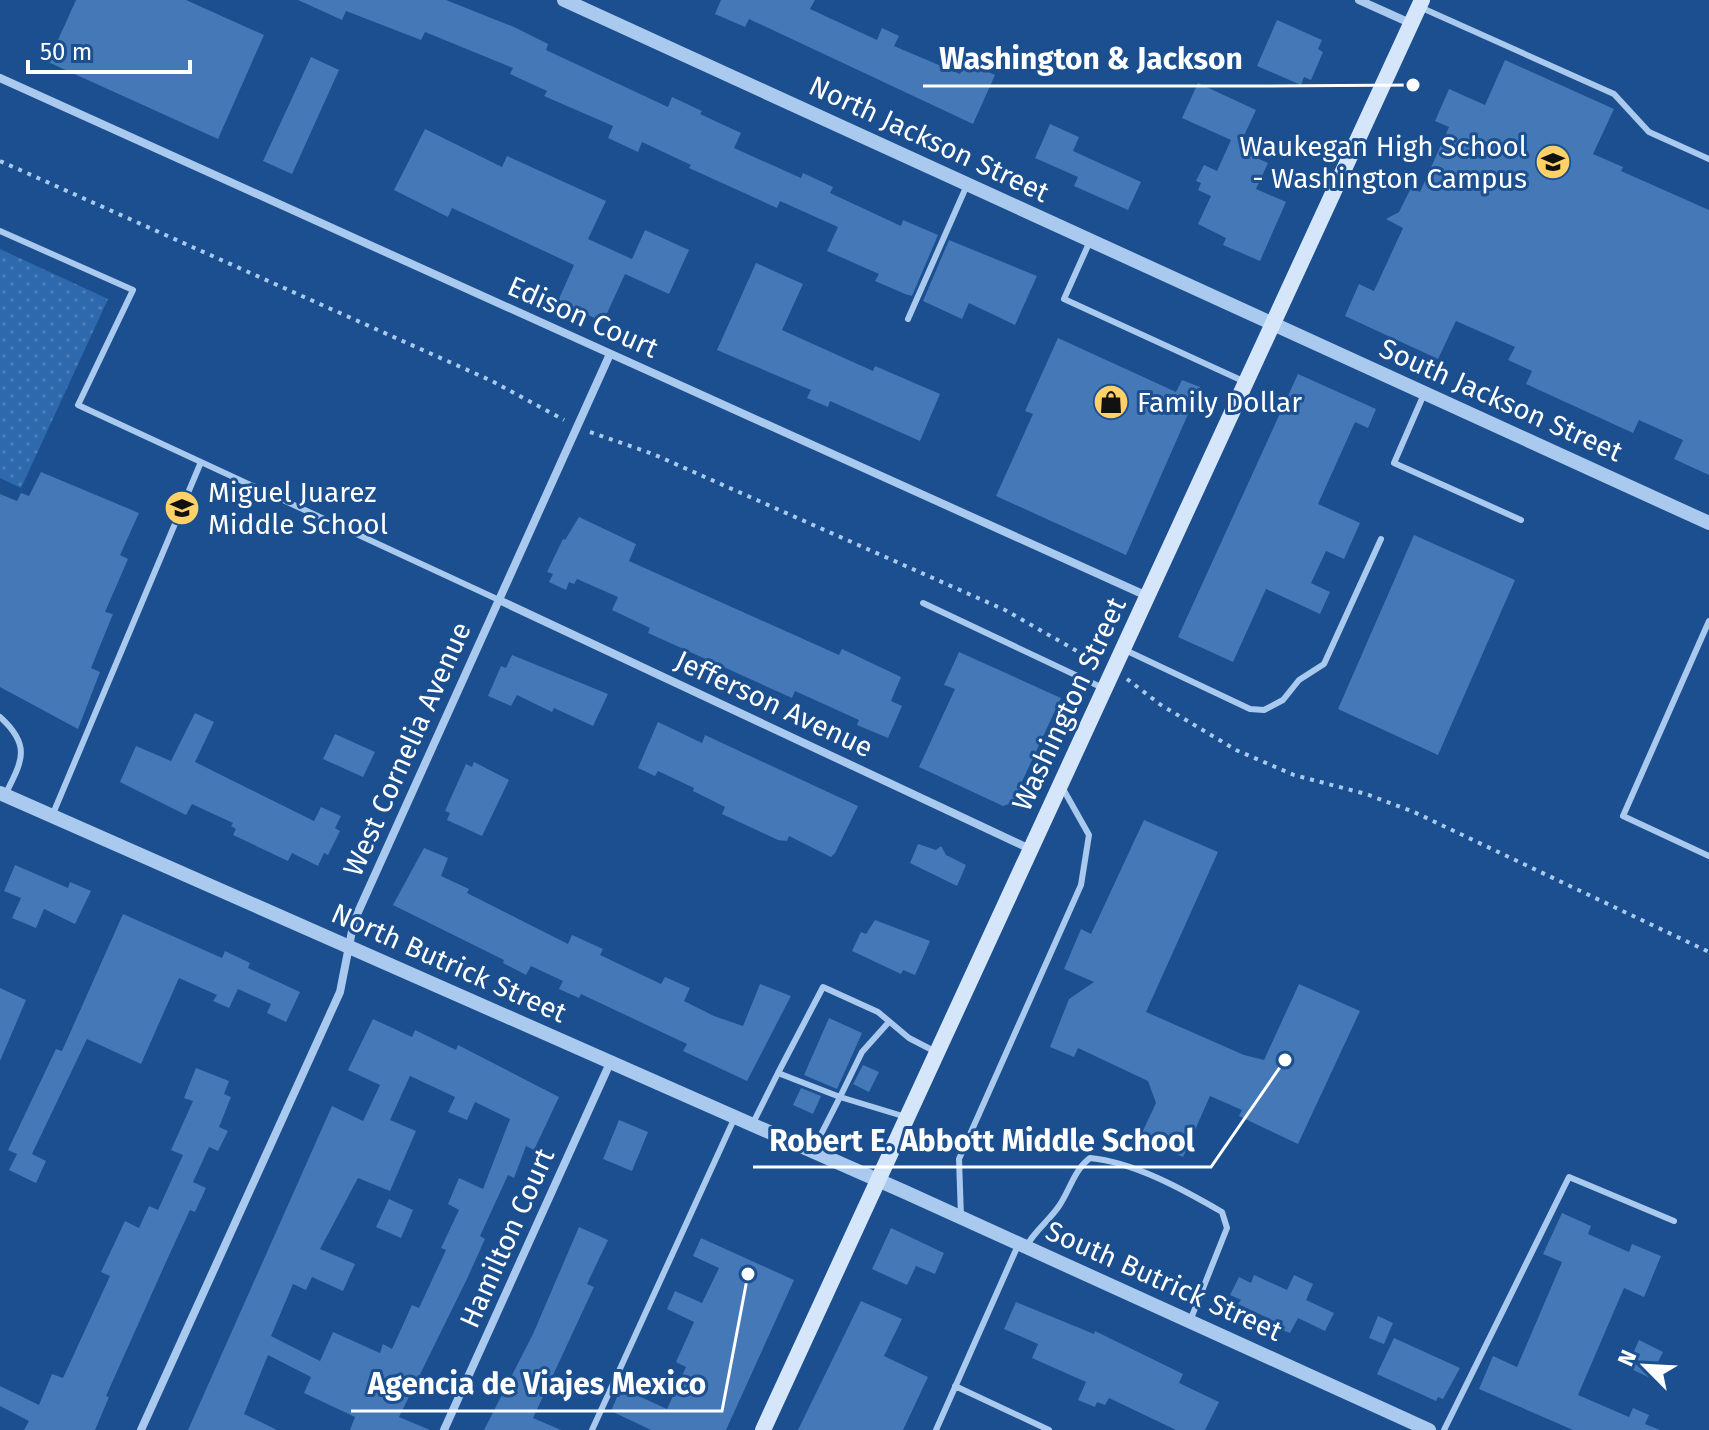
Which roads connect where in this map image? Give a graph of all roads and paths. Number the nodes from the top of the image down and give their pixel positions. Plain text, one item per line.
1 (564, 0) edge
2 (1359, 0) edge
3 (1420, 3) edge
4 (1411, 24) junction
5 (0, 78) edge
6 (1709, 159) edge
7 (0, 161) edge
8 (967, 185) junction
9 (0, 231) edge
10 (1090, 241) junction
11 (908, 319) dead end
12 (1273, 325) junction
13 (610, 354) junction
14 (1246, 382) junction
15 (1424, 394) junction
16 (557, 417) dead end
17 (591, 432) dead end
18 (201, 462) junction
19 (1521, 520) dead end
20 (1709, 523) edge
21 (1381, 539) dead end
22 (1148, 596) junction
23 (499, 600) junction
24 (923, 603) dead end
25 (1709, 621) edge
26 (1123, 649) junction
27 (1083, 654) dead end
28 (1135, 683) dead end
29 (1105, 689) junction
30 (0, 717) edge
31 (1060, 784) junction
32 (2, 798) edge
33 (52, 816) junction
34 (1030, 849) junction
35 (1709, 856) edge
36 (351, 947) junction
37 (1709, 952) edge
38 (888, 1023) junction
39 (936, 1052) junction
40 (610, 1063) junction
41 (778, 1073) junction
42 (840, 1097) junction
43 (735, 1117) junction
44 (906, 1117) junction
45 (752, 1125) junction
46 (813, 1151) junction
47 (877, 1179) junction
48 (961, 1217) junction
49 (1674, 1221) dead end
50 (1022, 1245) junction
51 (1190, 1321) junction
52 (955, 1386) junction
53 (141, 1430) edge
54 (444, 1430) edge
55 (592, 1430) edge
56 (763, 1430) edge
57 (936, 1430) edge
58 (1049, 1430) edge
59 (1429, 1430) edge
60 (1444, 1430) edge

1 - 8 street, North Jackson Street
2 - 4 street
3 - 4 main road, Washington Street
3 - 6 lane
4 - 12 main road, Washington Street
5 - 13 street, Edison Court
7 - 16 path
8 - 10 street, North Jackson Street
8 - 11 lane
9 - 18 lane
10 - 12 street, North Jackson Street
10 - 14 lane
12 - 14 main road, Washington Street
12 - 15 street, South Jackson Street
13 - 22 street, Edison Court
13 - 23 street, West Cornelia Avenue
14 - 22 main road, Washington Street
15 - 19 lane
15 - 20 street, South Jackson Street
17 - 27 path
18 - 23 lane
18 - 33 lane
21 - 26 lane
22 - 26 main road, Washington Street
23 - 34 street, Jefferson Avenue
23 - 36 street, West Cornelia Avenue
24 - 29 lane
25 - 35 lane
26 - 29 main road, Washington Street
28 - 37 path
29 - 31 main road, Washington Street
30 - 32 lane
31 - 34 main road, Washington Street
31 - 48 lane
32 - 33 street, North Butrick Street
33 - 36 street, North Butrick Street
34 - 39 main road, Washington Street
36 - 40 street, North Butrick Street
36 - 53 street, West Cornelia Avenue
38 - 39 lane
38 - 41 lane
38 - 42 lane
39 - 44 main road, Washington Street
40 - 43 street, North Butrick Street
40 - 54 street, Hamilton Court
41 - 42 lane
41 - 45 lane
42 - 44 lane
42 - 46 lane
43 - 45 street, North Butrick Street
43 - 55 lane
44 - 47 main road, Washington Street
45 - 46 street, North Butrick Street
46 - 47 street, North Butrick Street
47 - 48 street, South Butrick Street
47 - 56 main road, Washington Street
48 - 50 street, South Butrick Street
49 - 60 lane
50 - 51 street, South Butrick Street
50 - 51 lane
50 - 52 lane
51 - 59 street, South Butrick Street
52 - 57 lane
52 - 58 lane

